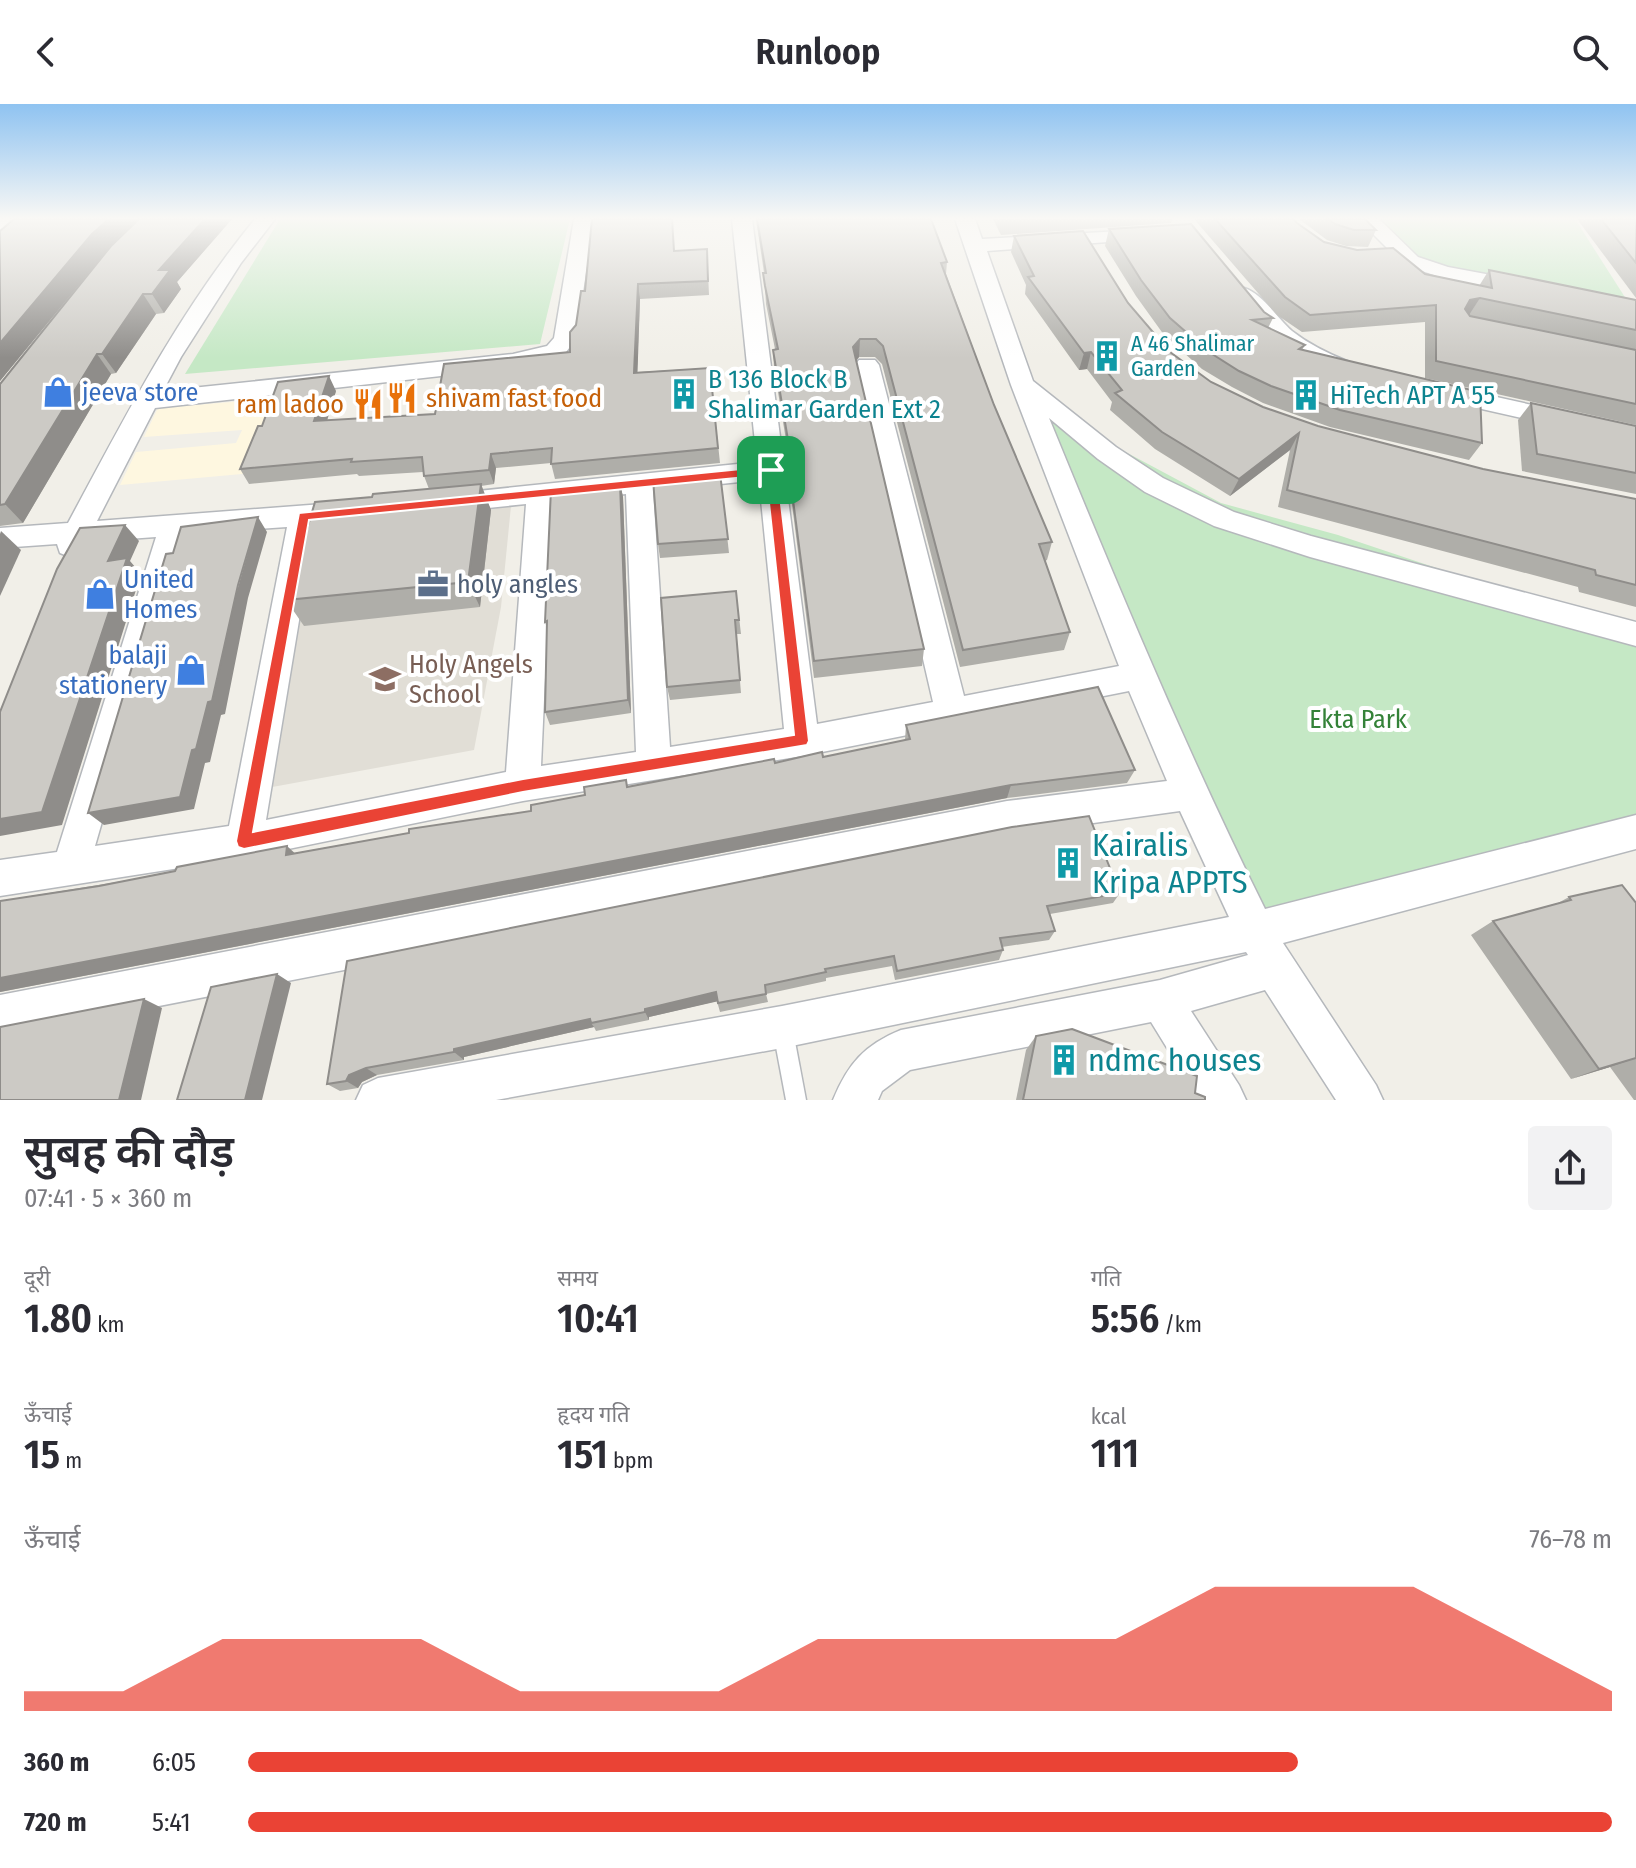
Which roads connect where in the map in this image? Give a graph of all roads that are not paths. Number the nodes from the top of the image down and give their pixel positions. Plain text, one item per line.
1 (229, 265) edge
2 (577, 265) edge
3 (747, 265) edge
4 (982, 265) edge
5 (1421, 265) edge
6 (1229, 276) edge
7 (1546, 292) edge
8 (867, 365) dead end
9 (1363, 375) edge
10 (1023, 385) junction
11 (1424, 389) edge
12 (144, 401) junction
13 (1636, 436) edge
14 (771, 470) junction
15 (639, 483) junction
16 (540, 493) junction
17 (430, 504) edge
18 (382, 509) edge
19 (303, 516) junction
20 (173, 526) junction
21 (75, 533) junction
22 (0, 538) edge
23 (64, 562) edge
24 (1636, 634) edge
25 (1139, 676) junction
26 (952, 712) junction
27 (802, 741) junction
28 (654, 765) junction
29 (523, 785) junction
30 (1190, 794) junction
31 (1636, 832) edge
32 (244, 841) junction
33 (70, 868) junction
34 (0, 878) edge
35 (1254, 931) junction
36 (1274, 968) junction
37 (1160, 1000) junction
38 (0, 1016) edge
39 (782, 1027) junction
40 (378, 1100) edge
41 (796, 1100) edge
42 (855, 1100) edge
43 (1224, 1100) edge
44 (1361, 1100) edge

1 - 12 street
2 - 12 street
3 - 14 street
4 - 10 street
5 - 7 street
6 - 9 street
8 - 26 street
10 - 24 street
10 - 25 street
11 - 13 street
12 - 21 street
14 - 15 street
14 - 27 street
15 - 16 street
15 - 28 street
16 - 17 street
16 - 29 street
18 - 19 street
19 - 20 street
19 - 32 street
20 - 21 street
20 - 33 street
21 - 22 street
21 - 23 street
25 - 26 street
25 - 30 street
26 - 27 street
27 - 28 street
28 - 29 street
29 - 32 street
30 - 35 street
30 - 38 street
31 - 35 street
32 - 33 street
33 - 34 street
35 - 36 street
35 - 39 street
36 - 37 street
36 - 44 street
37 - 42 street
37 - 43 street
39 - 40 street
39 - 41 lane

